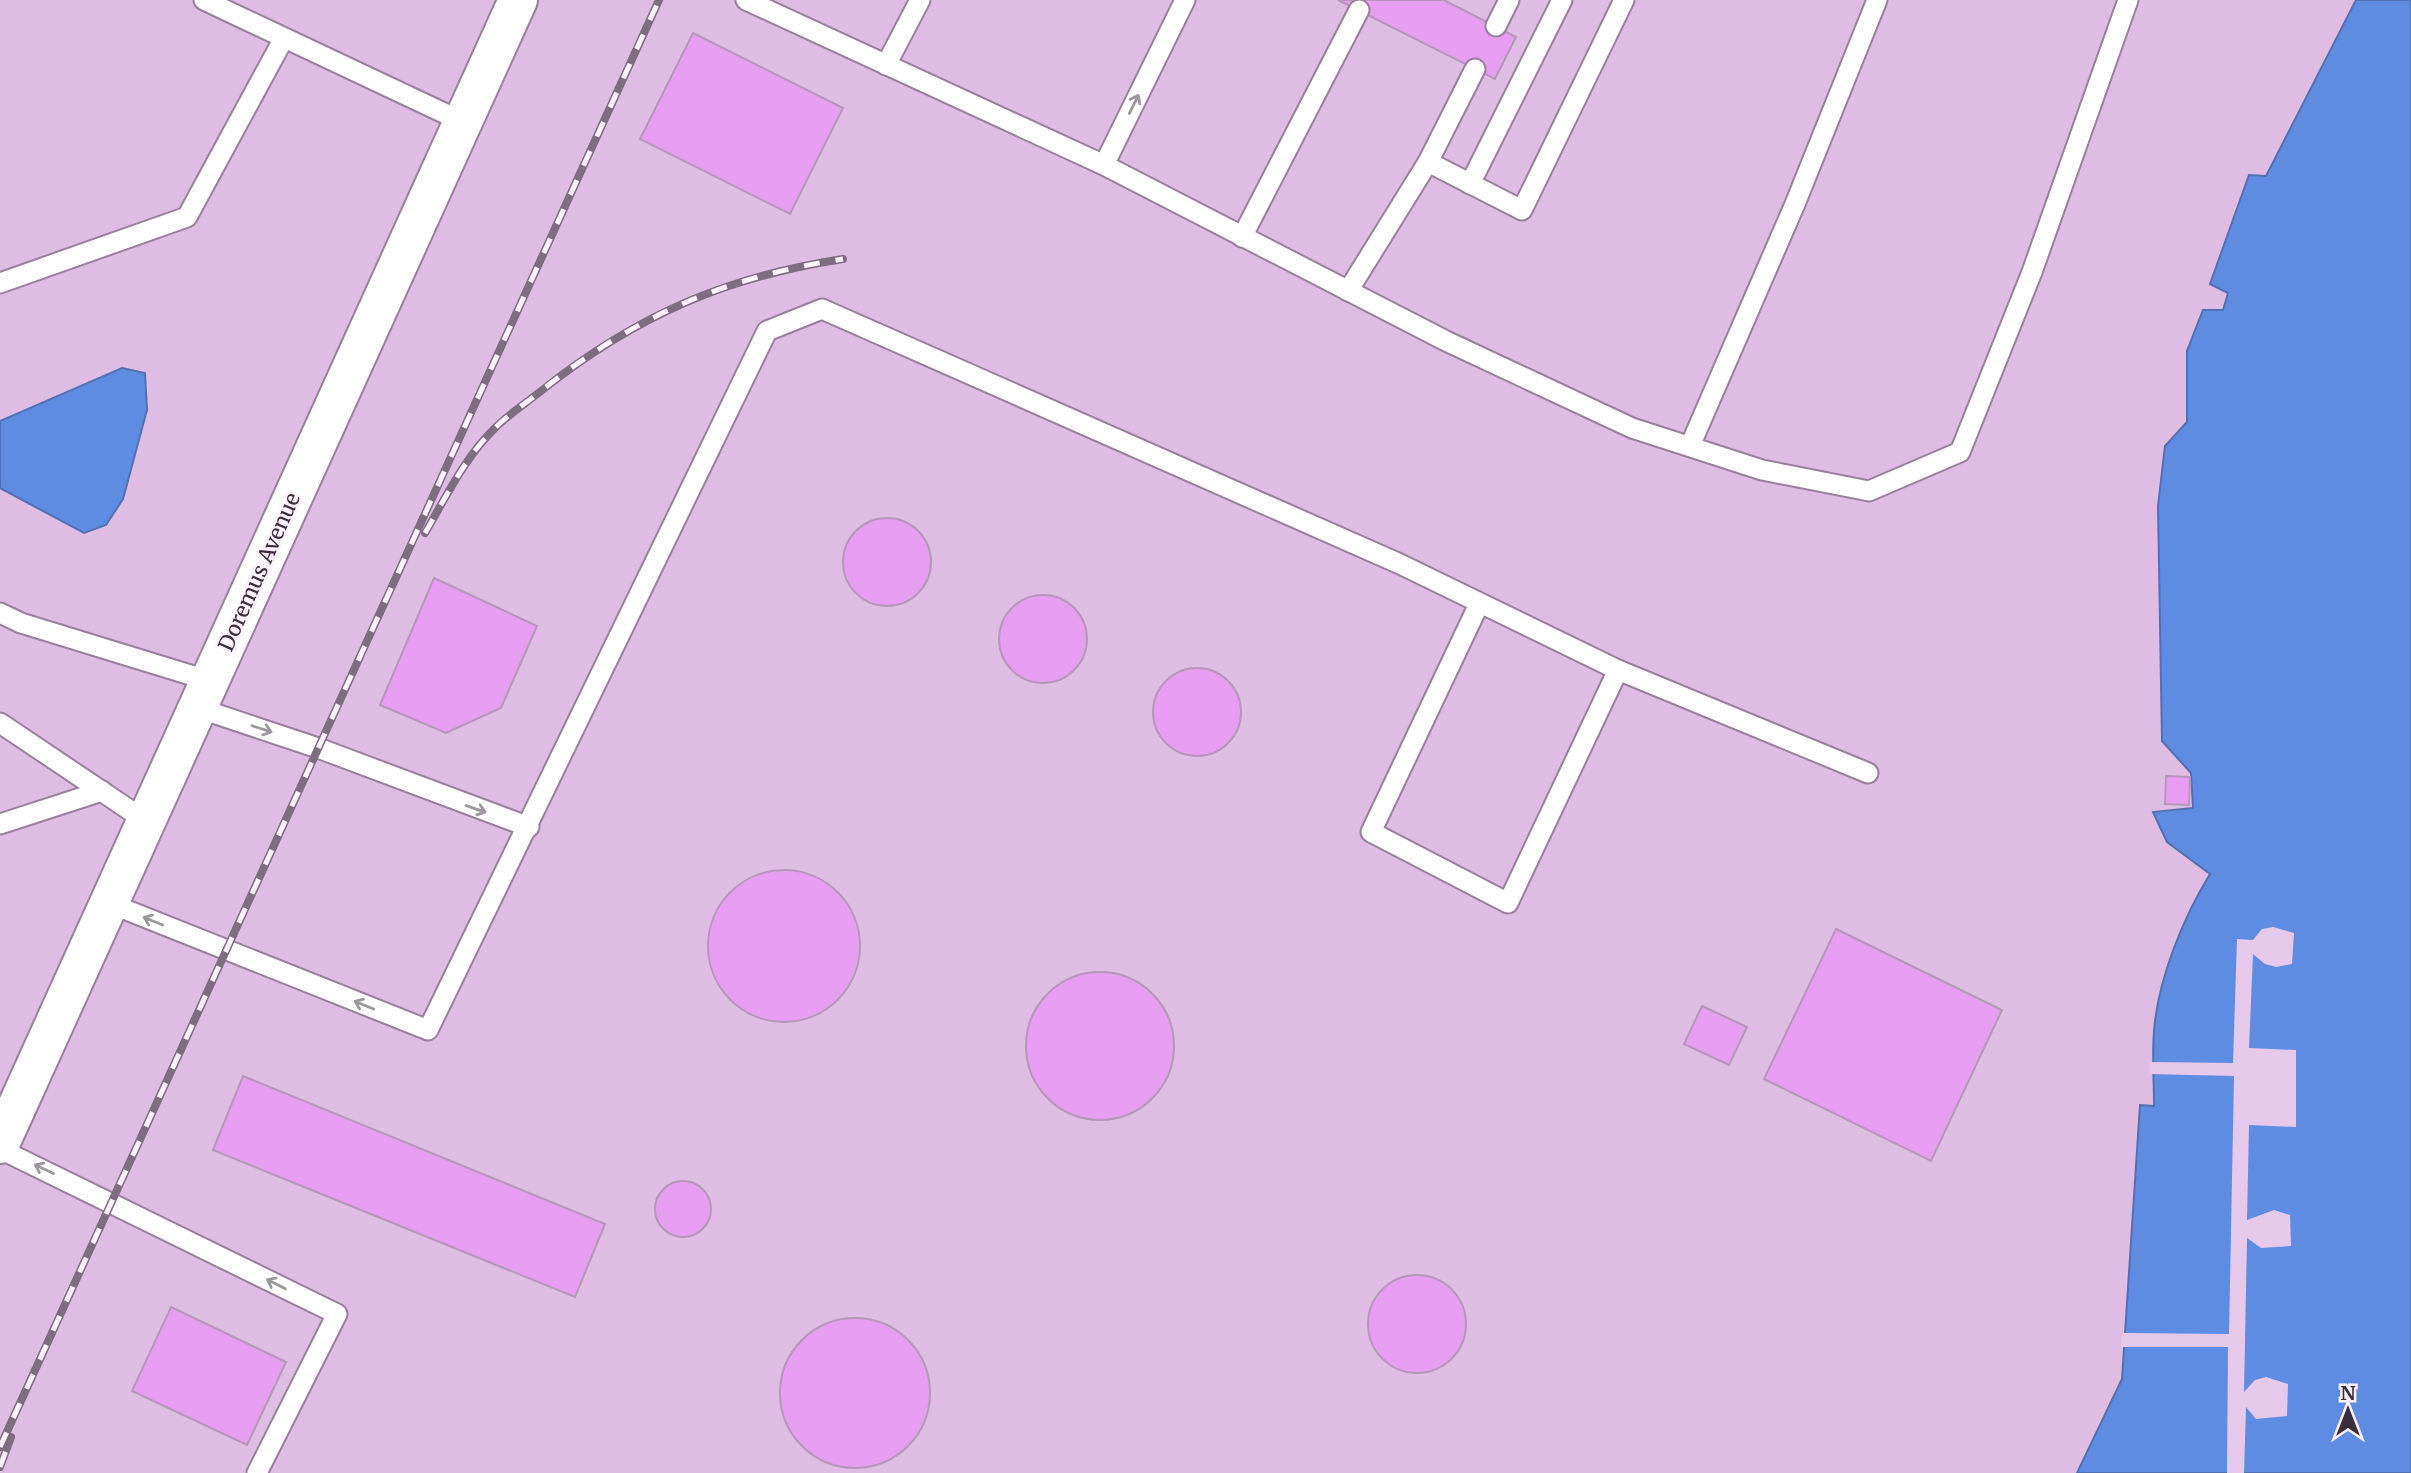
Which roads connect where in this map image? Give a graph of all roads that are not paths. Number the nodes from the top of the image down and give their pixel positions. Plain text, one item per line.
1 (204, 0) edge
2 (518, 0) edge
3 (746, 0) edge
4 (920, 0) edge
5 (1185, 0) edge
6 (1509, 0) edge
7 (1562, 0) edge
8 (1624, 0) edge
9 (1877, 0) edge
10 (2129, 0) edge
11 (1359, 10) dead end
12 (1496, 26) dead end
13 (284, 38) junction
14 (886, 65) junction
15 (1475, 69) dead end
16 (463, 122) junction
17 (1427, 162) junction
18 (1104, 165) junction
19 (1470, 184) junction
20 (1242, 237) junction
21 (0, 283) edge
22 (1348, 291) junction
23 (1689, 446) junction
24 (1479, 604) junction
25 (0, 613) edge
26 (1618, 670) junction
27 (204, 695) junction
28 (0, 723) edge
29 (1868, 773) dead end
30 (102, 790) junction
31 (146, 821) junction
32 (0, 824) edge
33 (528, 827) junction
34 (109, 903) junction
35 (0, 1146) edge
36 (257, 1473) edge

1 - 13 lane
2 - 16 main road, Doremus Avenue
3 - 14 lane
4 - 14 lane
18 -> 5 lane
6 - 12 lane
7 - 19 lane
8 - 19 lane
9 - 23 lane
10 - 23 lane
11 - 20 lane
13 - 16 lane
13 - 21 lane
14 - 18 lane
15 - 17 lane
16 - 27 main road, Doremus Avenue
17 - 19 lane
17 - 22 lane
18 - 20 lane
20 - 22 lane
22 - 23 lane
24 - 26 lane
24 - 26 lane
24 - 33 lane
25 - 27 lane
26 - 29 lane
27 - 31 main road, Doremus Avenue
27 -> 33 lane
28 - 30 lane
30 - 31 lane
30 - 32 lane
31 - 34 main road, Doremus Avenue
33 -> 34 lane
34 - 35 main road, Doremus Avenue
36 -> 35 lane

